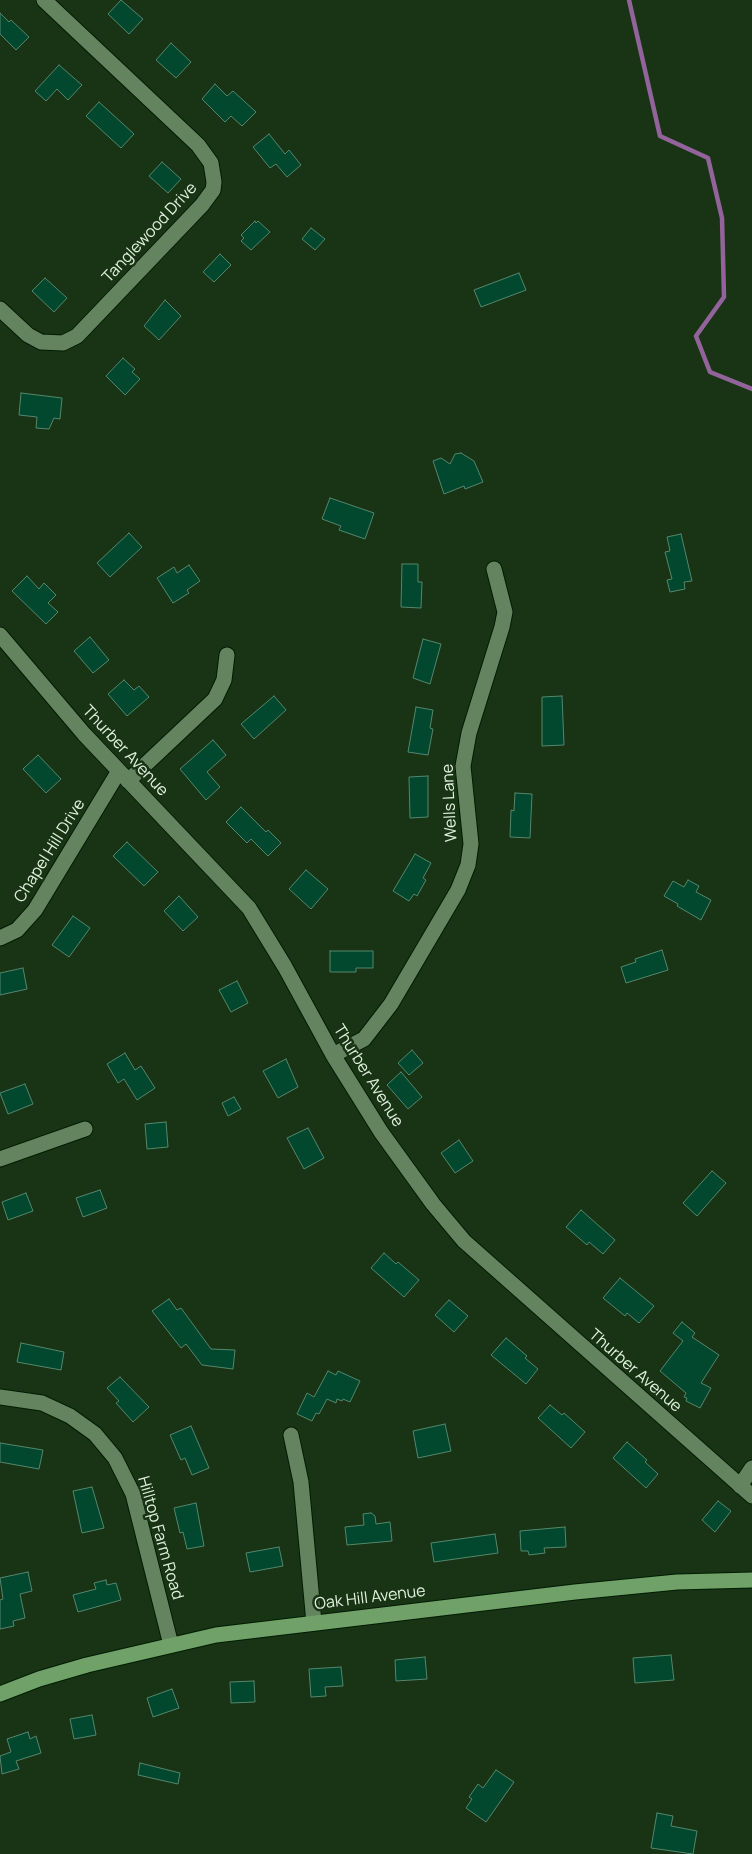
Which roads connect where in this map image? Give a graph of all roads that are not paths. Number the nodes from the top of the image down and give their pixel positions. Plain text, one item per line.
1 (44, 0) edge
2 (0, 309) edge
3 (494, 569) dead end
4 (0, 635) edge
5 (227, 655) dead end
6 (123, 776) junction
7 (0, 938) edge
8 (333, 1055) junction
9 (85, 1129) dead end
10 (0, 1159) edge
11 (0, 1397) edge
12 (290, 1435) dead end
13 (752, 1468) edge
14 (740, 1486) junction
15 (752, 1496) edge
16 (752, 1580) edge
17 (314, 1623) junction
18 (171, 1645) junction
19 (0, 1694) edge

1 - 2 street, Tanglewood Drive
3 - 8 street, Wells Lane
4 - 6 street, Thurber Avenue
5 - 6 street, Chapel Hill Drive
6 - 7 street, Chapel Hill Drive
6 - 8 street, Thurber Avenue
8 - 14 street, Thurber Avenue
9 - 10 street
11 - 18 street, Hilltop Farm Road
12 - 17 street
13 - 14 street
14 - 15 street, Thurber Avenue
16 - 17 main road, Oak Hill Avenue
17 - 18 main road, Oak Hill Avenue
18 - 19 main road, Oak Hill Avenue

